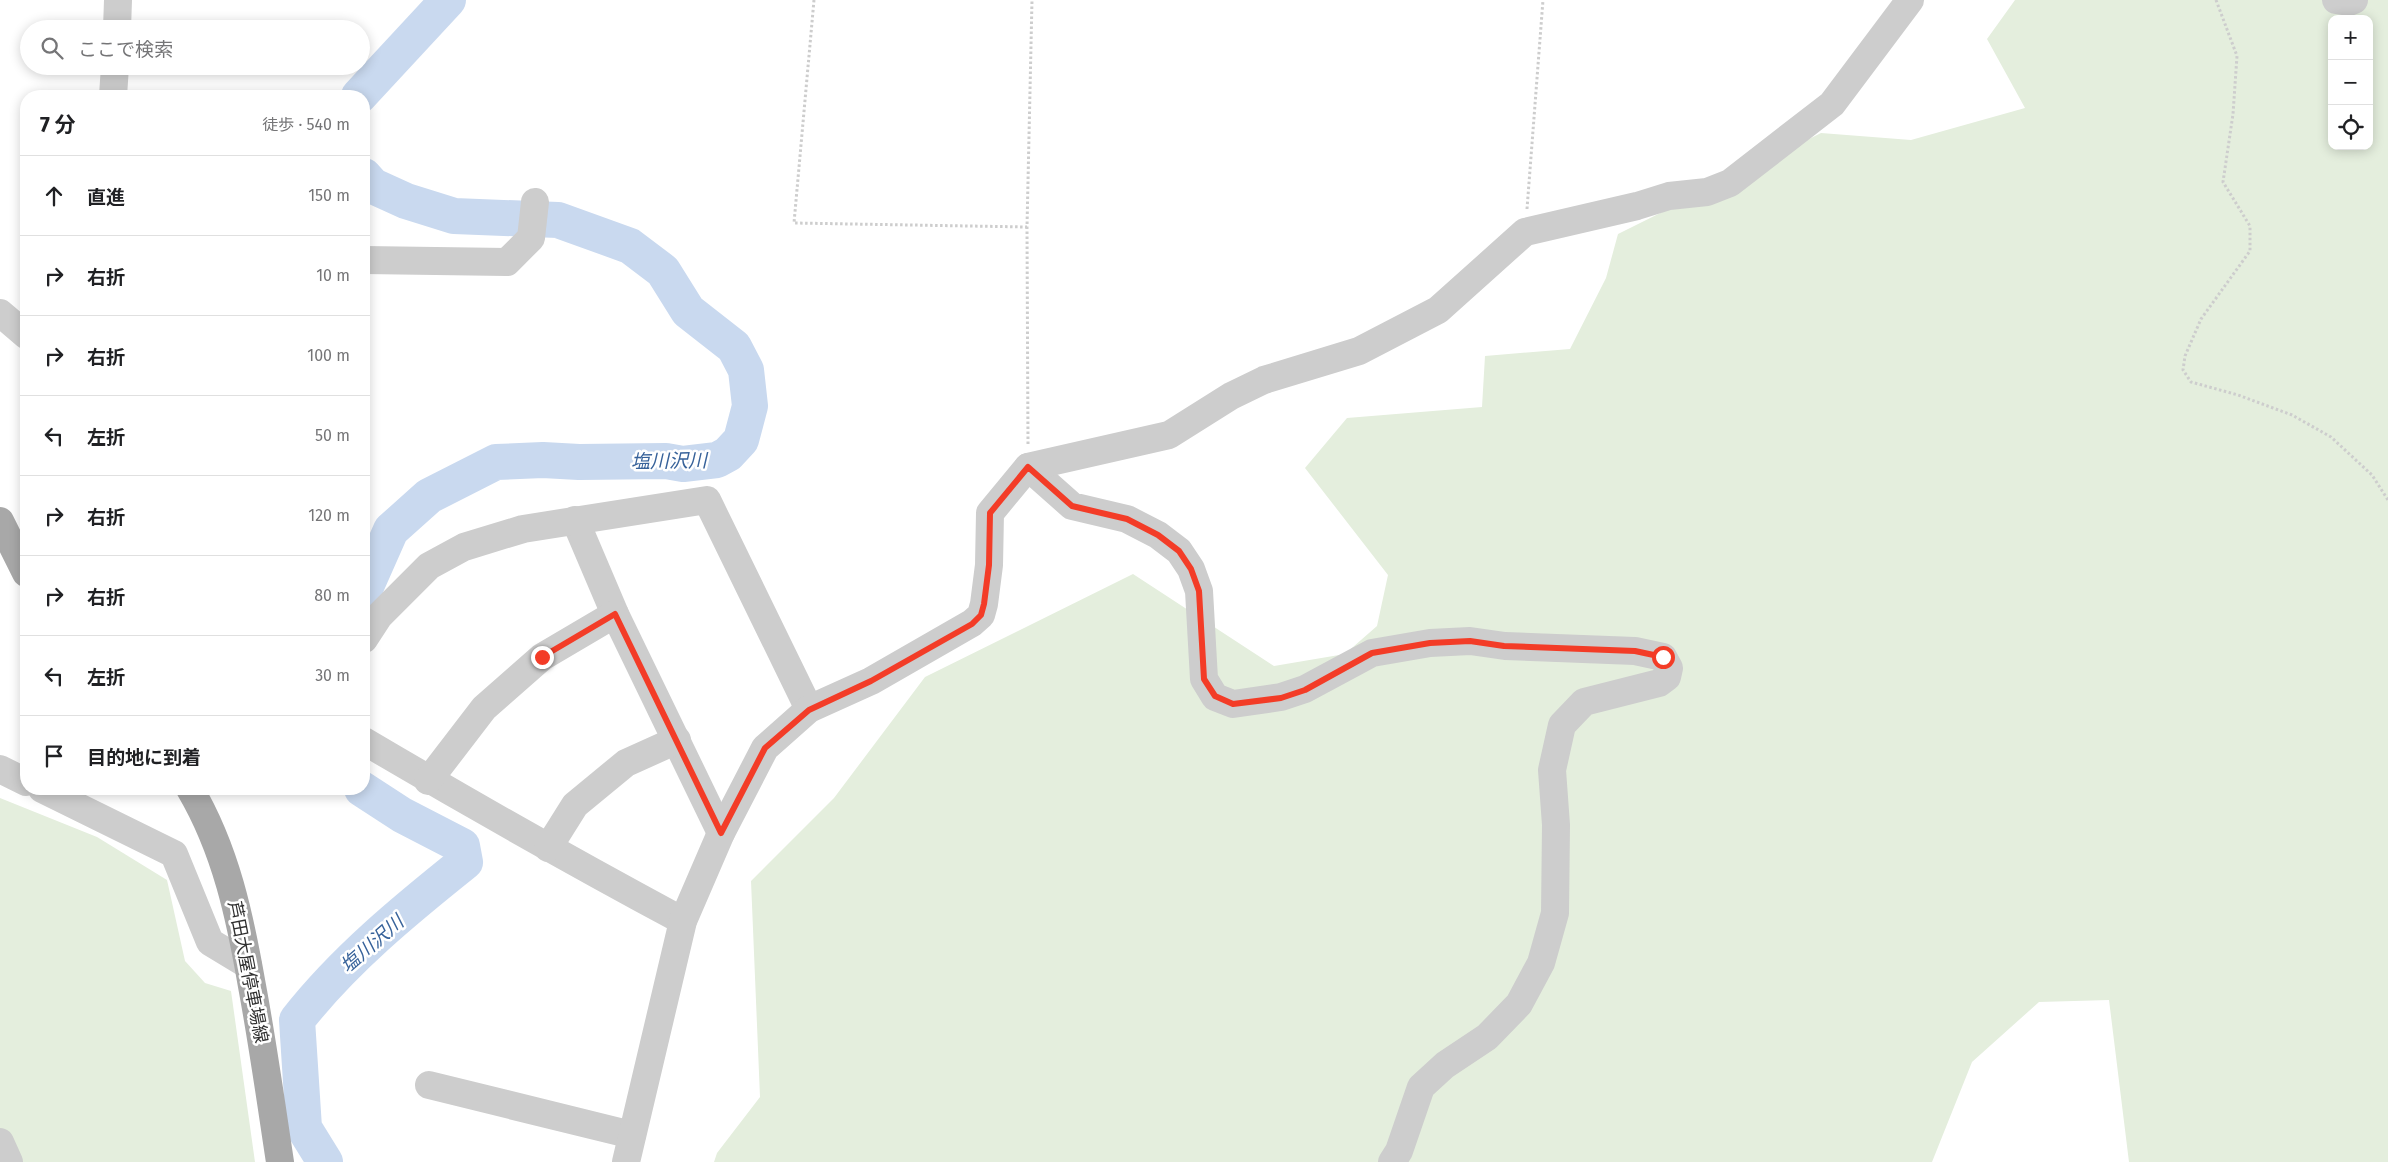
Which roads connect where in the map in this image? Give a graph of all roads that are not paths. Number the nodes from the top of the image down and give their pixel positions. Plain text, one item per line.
1 (118, 0) edge
2 (1910, 0) edge
3 (2336, 0) edge
4 (2354, 0) edge
5 (117, 20) edge
6 (114, 75) edge
7 (113, 90) edge
8 (535, 202) dead end
9 (370, 260) edge
10 (8, 315) edge
11 (20, 328) edge
12 (1028, 467) junction
13 (575, 520) junction
14 (0, 521) edge
15 (20, 561) edge
16 (615, 614) junction
17 (370, 630) edge
18 (809, 710) junction
19 (677, 740) junction
20 (370, 745) edge
21 (0, 769) edge
22 (20, 779) edge
23 (428, 781) junction
24 (54, 795) edge
25 (194, 795) edge
26 (721, 833) junction
27 (548, 848) junction
28 (683, 921) junction
29 (248, 965) junction
30 (429, 1085) dead end
31 (632, 1135) junction
32 (0, 1142) edge
33 (9, 1162) edge
34 (280, 1162) edge
35 (626, 1162) edge
36 (1392, 1162) edge

1 - 5 street
2 - 12 street
3 - 4 street
6 - 7 street
8 - 9 street
10 - 11 street
12 - 18 street
12 - 36 street
13 - 16 street
13 - 17 street
13 - 18 street
14 - 15 main road
16 - 19 street
16 - 23 street
18 - 26 street
19 - 26 street
19 - 27 street
20 - 23 street
21 - 22 street
23 - 27 street
24 - 29 street
25 - 29 main road, 芦田大屋停車場線
26 - 28 street
27 - 28 street
28 - 31 street
29 - 34 main road, 芦田大屋停車場線
30 - 31 street
31 - 35 street
32 - 33 street

